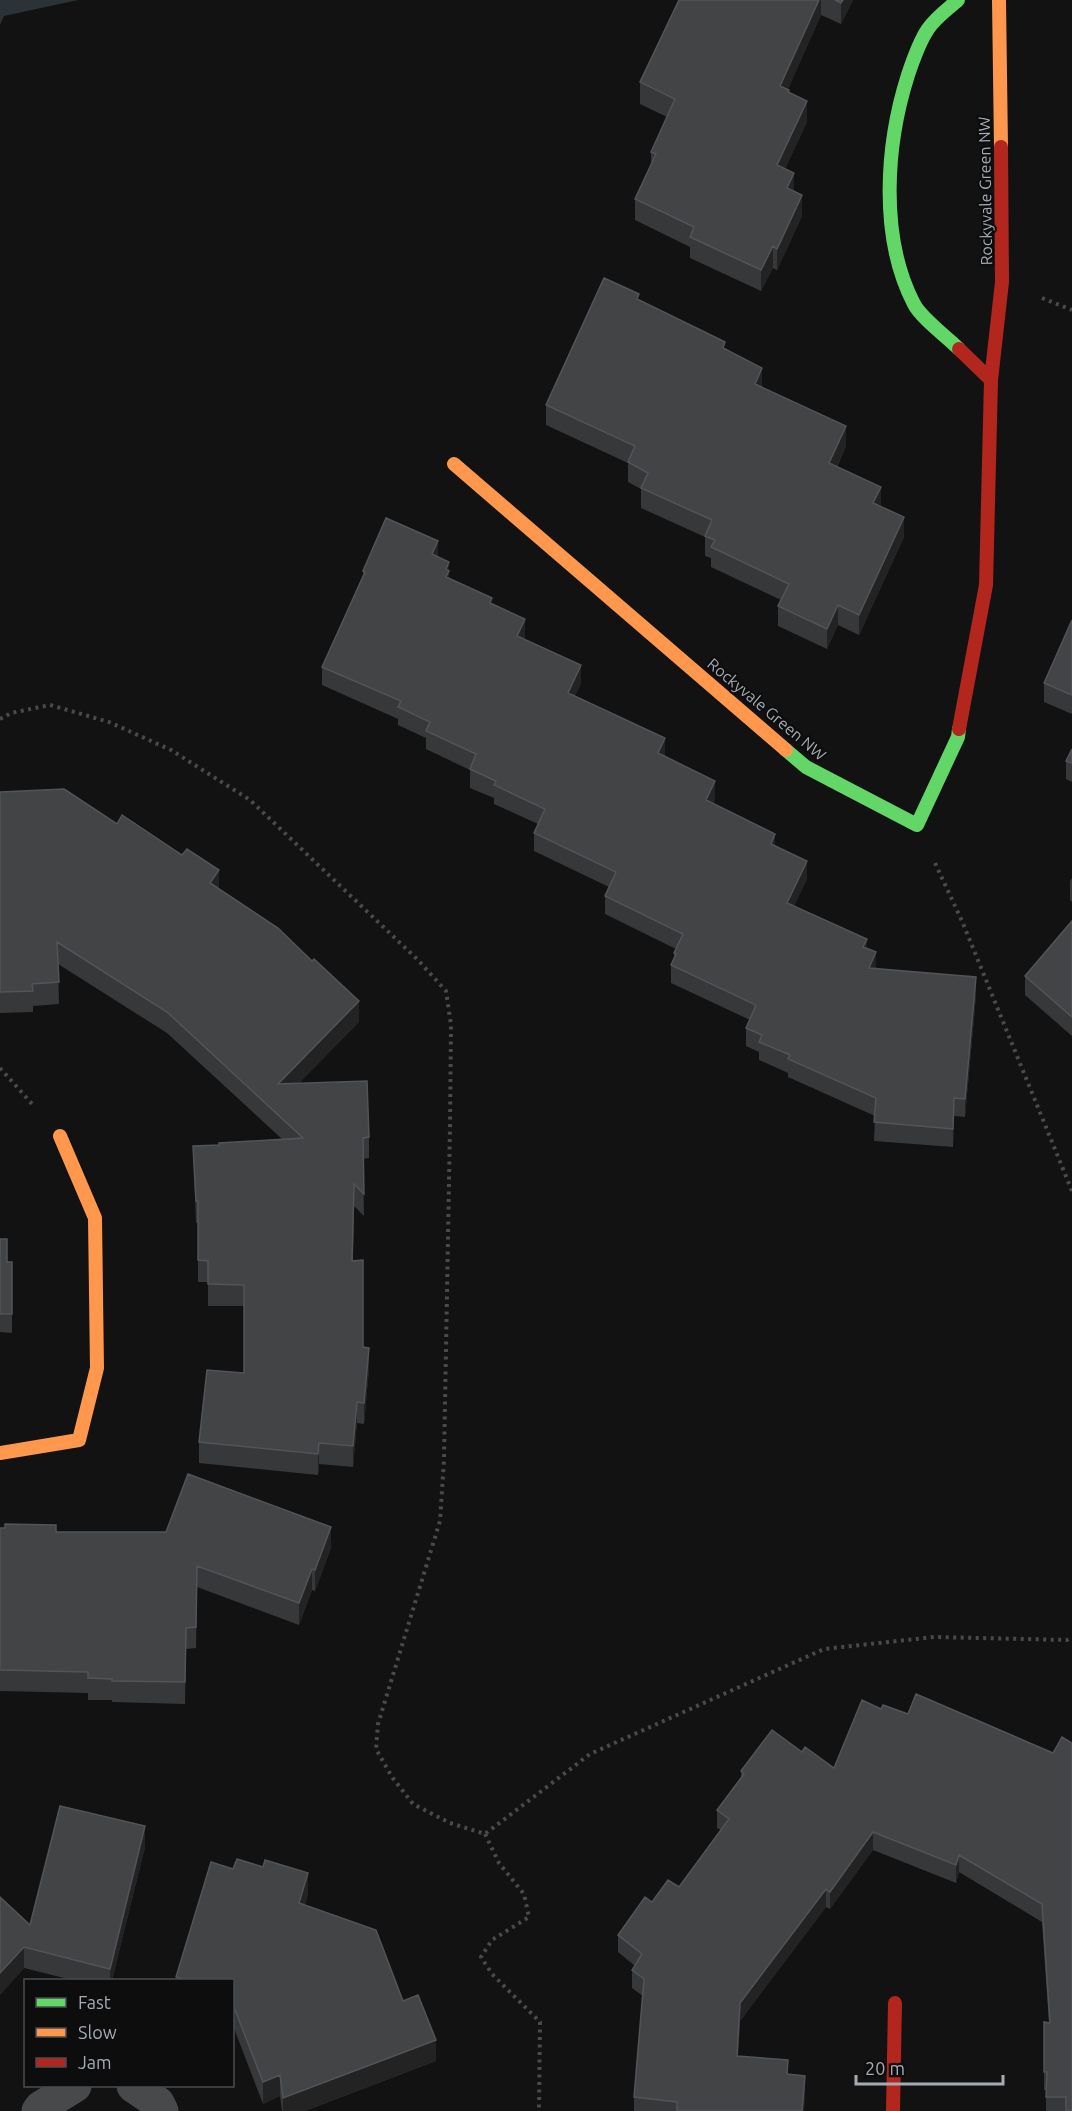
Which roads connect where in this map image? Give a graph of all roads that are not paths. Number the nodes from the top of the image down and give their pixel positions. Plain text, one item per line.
1 (958, 0) edge
2 (999, 0) edge
3 (991, 381) junction
4 (454, 464) dead end
5 (60, 1136) dead end
6 (0, 1453) edge
7 (895, 2003) dead end
8 (72, 2087) edge
9 (136, 2087) edge
10 (38, 2111) edge
11 (162, 2111) edge
12 (893, 2111) edge

1 - 3 street
2 - 3 street, Rockyvale Green NW
3 - 4 street, Rockyvale Green NW
5 - 6 street
7 - 12 street
8 - 10 street
9 - 11 street

